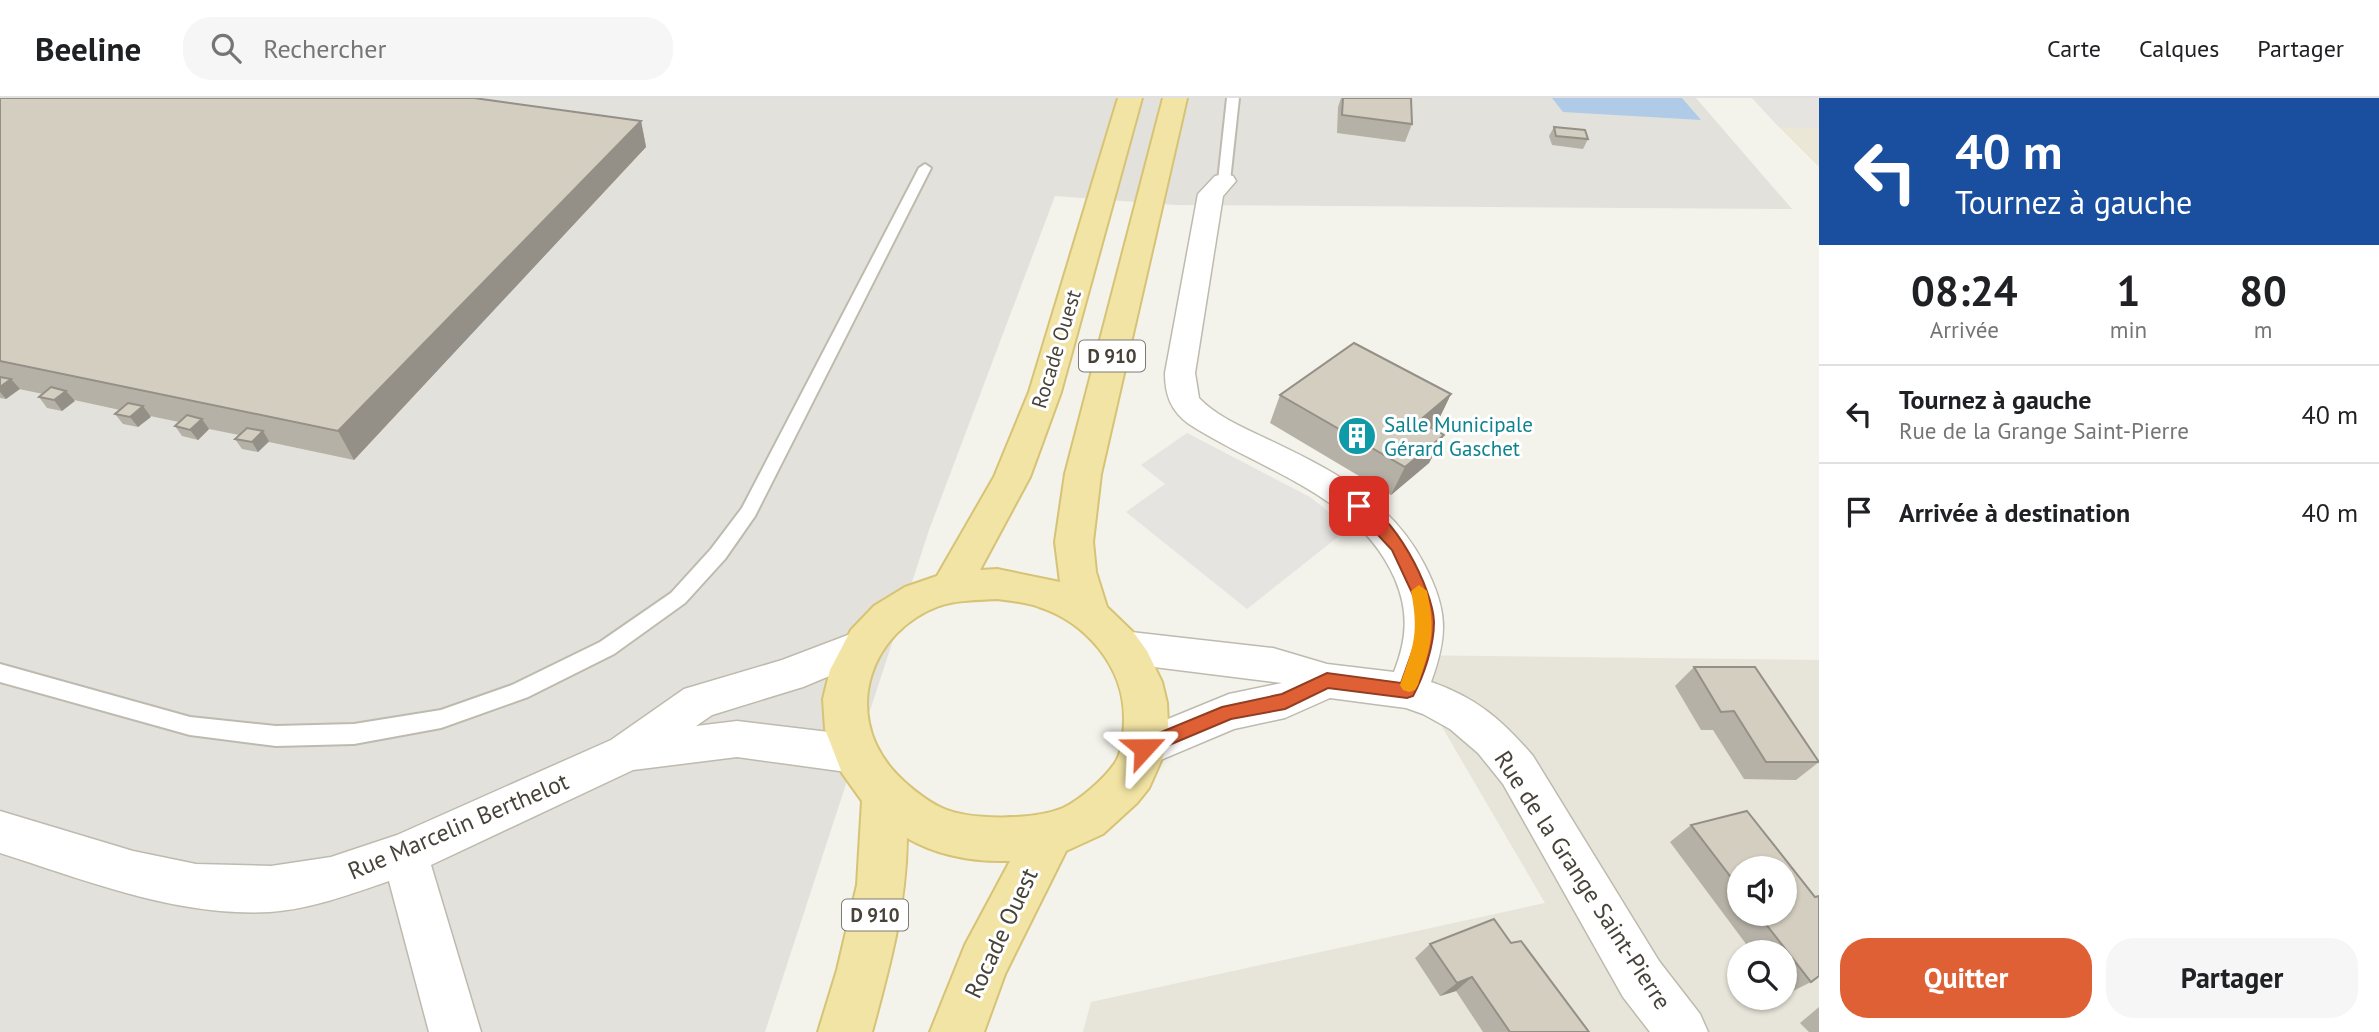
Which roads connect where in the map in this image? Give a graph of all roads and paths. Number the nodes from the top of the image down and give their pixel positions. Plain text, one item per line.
1 (1130, 98) edge
2 (1175, 98) edge
3 (1233, 98) edge
4 (925, 168) dead end
5 (1224, 181) joint
6 (951, 587) junction
7 (1088, 615) junction
8 (861, 646) junction
9 (1122, 647) junction
10 (0, 673) edge
11 (1327, 681) junction
12 (1407, 691) junction
13 (1144, 748) junction
14 (626, 753) junction
15 (853, 754) junction
16 (885, 796) junction
17 (0, 832) edge
18 (1049, 835) junction
19 (405, 853) junction
20 (455, 1032) edge
21 (845, 1032) edge
22 (957, 1032) edge
23 (1682, 1032) edge

1 - 6 main road, Rocade Ouest / D 910
2 - 7 main road, D 910
3 - 5 lane
4 - 10 lane
5 - 12 street
6 - 7 main road
6 - 8 main road
7 - 9 main road
8 - 14 street, Rue Marcelin Berthelot
8 - 15 main road
9 - 11 street, Rue de la Grange Saint-Pierre
9 - 13 main road
11 - 12 street, Rue de la Grange Saint-Pierre
11 - 13 street
12 - 23 street, Rue de la Grange Saint-Pierre
13 - 18 main road
14 - 15 street, Rue Marcelin Berthelot
14 - 19 street, Rue Marcelin Berthelot
15 - 16 main road
16 - 18 main road
16 - 21 main road, D 910
17 - 19 street, Rue Marcelin Berthelot
18 - 22 main road, Rocade Ouest
19 - 20 street

